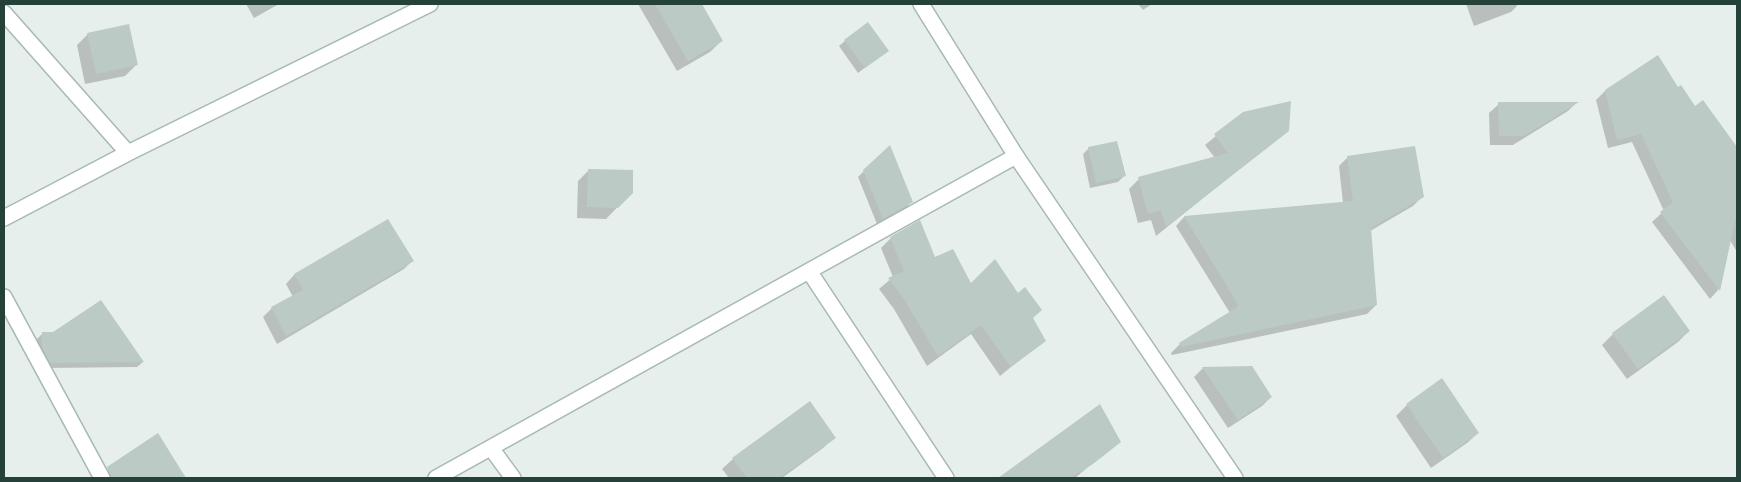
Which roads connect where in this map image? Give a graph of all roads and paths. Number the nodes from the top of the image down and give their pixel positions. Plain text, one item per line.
1 (430, 4) edge
2 (921, 4) edge
3 (4, 13) edge
4 (128, 154) junction
5 (1016, 156) junction
6 (4, 218) edge
7 (809, 271) junction
8 (4, 298) edge
9 (491, 448) junction
10 (102, 478) edge
11 (436, 478) edge
12 (513, 478) edge
13 (946, 478) edge
14 (1235, 478) edge

1 - 4 street
2 - 5 street
3 - 4 street
4 - 6 street
5 - 7 street
5 - 14 street
7 - 9 street
7 - 13 street
8 - 10 street
9 - 11 street
9 - 12 street

